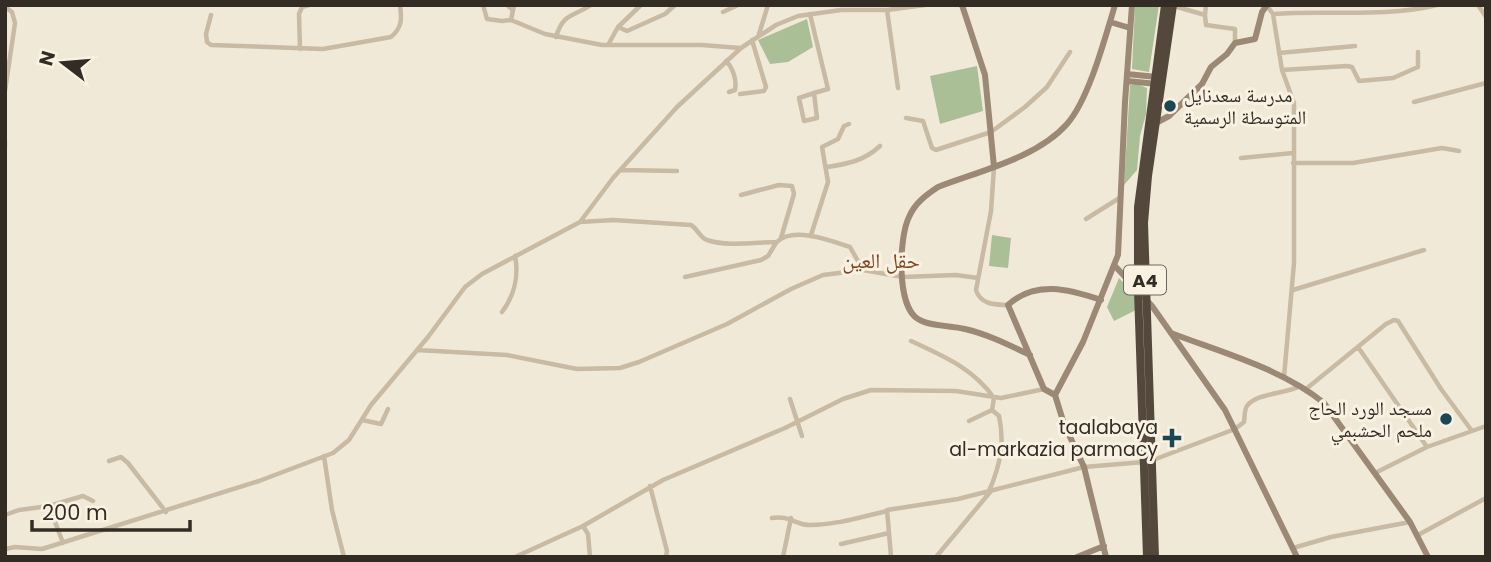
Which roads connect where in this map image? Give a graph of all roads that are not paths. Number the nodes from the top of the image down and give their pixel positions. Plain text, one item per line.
1 (309, 5) edge
2 (400, 5) edge
3 (483, 5) edge
4 (507, 5) edge
5 (591, 5) edge
6 (641, 5) edge
7 (674, 5) edge
8 (738, 5) edge
9 (768, 5) edge
10 (925, 5) edge
11 (962, 5) edge
12 (1115, 5) edge
13 (1132, 5) edge
14 (1165, 5) edge
15 (1206, 5) edge
16 (1437, 5) edge
17 (1173, 6) edge
18 (1267, 6) edge
19 (5, 7) edge
20 (513, 8) edge
21 (841, 8) edge
22 (1482, 8) edge
23 (887, 10) junction
24 (723, 12) dead end
25 (810, 14) junction
26 (1273, 14) junction
27 (211, 15) dead end
28 (1205, 15) junction
29 (1486, 18) edge
30 (511, 20) junction
31 (1110, 22) junction
32 (618, 27) junction
33 (1130, 28) junction
34 (759, 35) junction
35 (556, 37) junction
36 (752, 40) junction
37 (1235, 43) junction
38 (608, 46) junction
39 (1355, 46) dead end
40 (741, 48) junction
41 (300, 49) junction
42 (1070, 52) dead end
43 (1418, 52) dead end
44 (1279, 53) junction
45 (726, 61) junction
46 (1282, 70) junction
47 (1127, 78) junction
48 (1159, 80) junction
49 (1486, 83) edge
50 (898, 88) dead end
51 (5, 90) edge
52 (729, 92) dead end
53 (814, 93) junction
54 (740, 94) dead end
55 (1414, 102) dead end
56 (906, 118) dead end
57 (1156, 123) junction
58 (849, 124) dead end
59 (991, 132) junction
60 (5, 140) edge
61 (880, 146) dead end
62 (5, 147) edge
63 (1459, 151) dead end
64 (1293, 153) junction
65 (1241, 158) dead end
66 (1293, 163) junction
67 (827, 167) junction
68 (994, 167) junction
69 (620, 170) junction
70 (677, 171) dead end
71 (741, 195) dead end
72 (1121, 197) junction
73 (1086, 219) dead end
74 (580, 222) junction
75 (811, 235) junction
76 (779, 240) junction
77 (1424, 250) dead end
78 (514, 256) junction
79 (1115, 266) junction
80 (863, 270) junction
81 (685, 277) dead end
82 (903, 277) junction
83 (978, 278) junction
84 (1293, 290) junction
85 (1138, 291) junction
86 (1146, 298) junction
87 (1101, 300) junction
88 (1007, 304) junction
89 (502, 312) dead end
90 (1171, 333) junction
91 (911, 341) dead end
92 (1358, 346) junction
93 (417, 350) junction
94 (1030, 355) junction
95 (1284, 378) junction
96 (1303, 388) junction
97 (1044, 389) junction
98 (1055, 395) junction
99 (994, 398) junction
100 (790, 399) dead end
101 (388, 409) dead end
102 (992, 410) junction
103 (362, 420) junction
104 (969, 421) dead end
105 (798, 423) junction
106 (1486, 426) edge
107 (1236, 429) junction
108 (1472, 430) junction
109 (803, 436) dead end
110 (1427, 447) junction
111 (324, 456) junction
112 (109, 461) dead end
113 (1148, 461) junction
114 (1084, 467) junction
115 (1375, 473) junction
116 (650, 486) junction
117 (990, 491) junction
118 (1486, 498) edge
119 (93, 501) dead end
120 (49, 506) junction
121 (887, 510) junction
122 (166, 512) junction
123 (5, 515) edge
124 (772, 518) dead end
125 (791, 518) junction
126 (1410, 522) junction
127 (583, 526) junction
128 (889, 533) junction
129 (1418, 535) junction
130 (62, 543) junction
131 (841, 544) dead end
132 (1104, 546) junction
133 (5, 549) edge
134 (43, 549) junction
135 (1294, 554) edge
136 (1424, 555) edge
137 (46, 557) edge
138 (344, 557) edge
139 (516, 557) edge
140 (590, 557) edge
141 (666, 557) edge
142 (783, 557) edge
143 (891, 557) edge
144 (936, 557) edge
145 (1077, 557) edge
146 (1106, 557) edge
147 (1147, 557) edge
148 (1155, 557) edge

1 - 41 street
2 - 41 street
3 - 30 street
4 - 20 street
5 - 35 street
6 - 32 street
7 - 32 street
8 - 24 street
9 - 34 street
10 - 23 street
11 - 59 street
12 - 31 street
13 - 33 street
14 - 48 highway, A4
15 - 28 street
16 - 26 street
17 - 28 street
17 - 48 highway, A4
18 - 26 street
18 - 37 street
19 - 51 street
20 - 30 street
21 - 23 street
21 - 25 street
22 - 29 street
23 - 50 street
25 - 34 street
25 - 53 street
26 - 44 street
27 - 41 street
28 - 37 street
30 - 35 street
31 - 33 street
31 - 68 street
32 - 38 street
33 - 47 street
34 - 36 street
35 - 38 street
36 - 40 street
36 - 54 street
37 - 57 street
38 - 40 street
39 - 44 street
40 - 45 street
42 - 59 street
43 - 46 street
44 - 46 street
45 - 52 street
45 - 69 street
46 - 64 street
47 - 48 street
47 - 72 street
48 - 57 highway, A4
48 - 85 highway, A4
49 - 55 street
53 - 53 street
56 - 59 street
57 - 86 highway, A4
58 - 67 street
59 - 68 street
60 - 62 street
61 - 67 street
63 - 66 street
64 - 65 street
64 - 66 street
66 - 84 street
67 - 75 street
68 - 82 street
68 - 83 street
69 - 70 street
69 - 74 street
71 - 76 street
72 - 73 street
72 - 79 street
74 - 76 street
74 - 78 street
75 - 76 street
75 - 80 street
76 - 81 street
77 - 84 street
78 - 89 street
78 - 93 street
79 - 85 street
79 - 87 street
80 - 82 street
80 - 93 street
82 - 83 street
82 - 94 street
83 - 88 street
84 - 95 street
85 - 86 street
85 - 113 highway, A4
86 - 90 street
86 - 113 highway, A4
87 - 88 street
87 - 98 street
88 - 94 street
90 - 95 street
90 - 107 street
91 - 99 street
92 - 96 street
92 - 108 street
92 - 110 street
93 - 103 street
94 - 97 street
95 - 96 street
96 - 107 street
96 - 115 street
97 - 98 street
97 - 99 street
98 - 114 street
99 - 102 street
99 - 105 street
100 - 105 street
101 - 103 street
102 - 104 street
102 - 117 street
103 - 111 street
105 - 109 street
105 - 116 street
106 - 108 street
107 - 113 street
107 - 135 street
108 - 110 street
110 - 115 street
111 - 122 street
111 - 138 street
112 - 122 street
113 - 114 street
113 - 147 highway, A4
113 - 148 highway, A4
114 - 117 street
114 - 132 street
115 - 126 street
116 - 127 street
116 - 141 street
117 - 121 street
117 - 144 street
118 - 129 street
119 - 120 street
120 - 123 street
120 - 130 street
121 - 125 street
121 - 128 street
122 - 130 street
124 - 125 street
125 - 142 street
126 - 129 street
126 - 135 street
127 - 139 street
127 - 140 street
128 - 131 street
128 - 143 street
129 - 136 street
130 - 134 street
132 - 145 street
132 - 146 street
133 - 134 street
134 - 137 street

